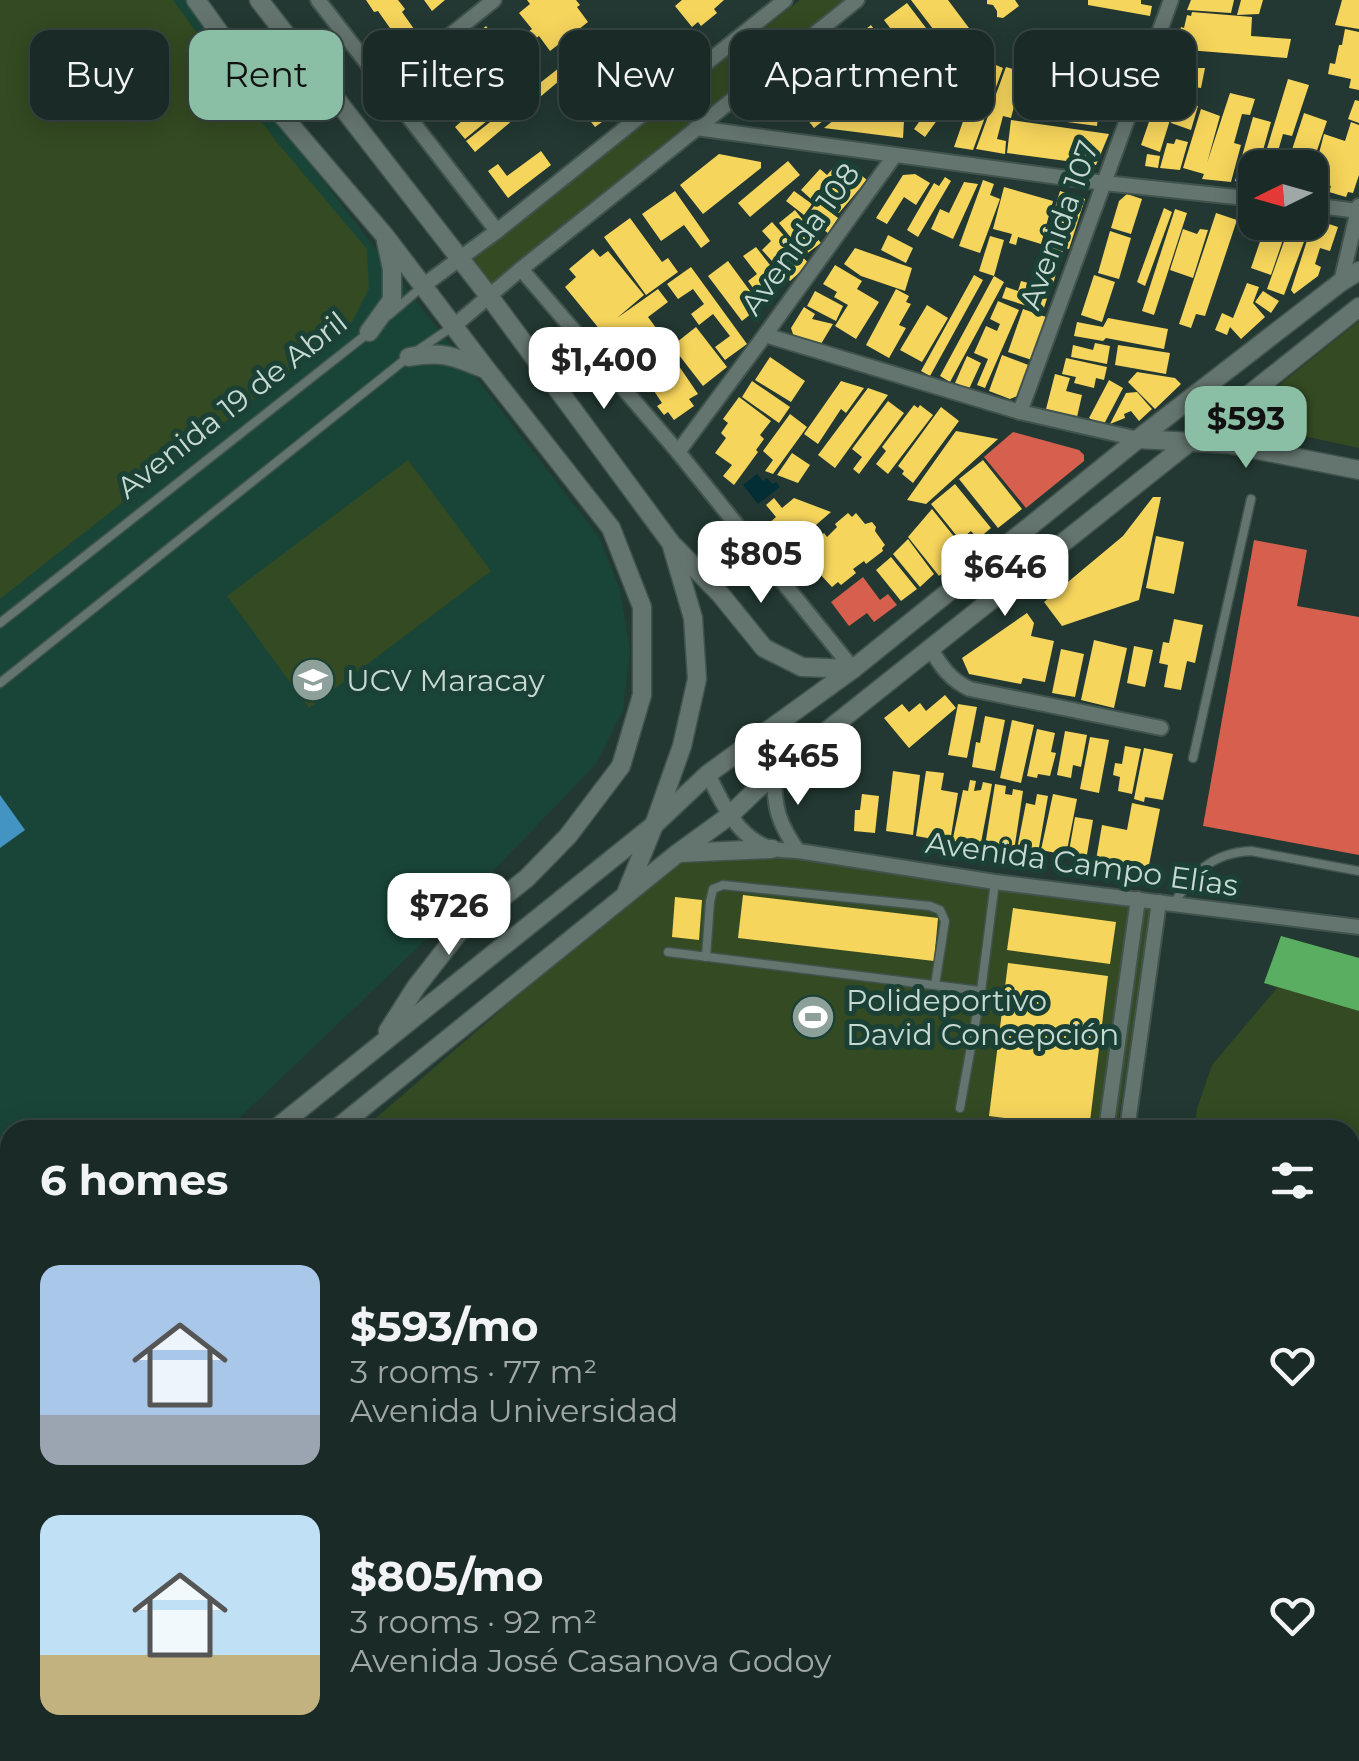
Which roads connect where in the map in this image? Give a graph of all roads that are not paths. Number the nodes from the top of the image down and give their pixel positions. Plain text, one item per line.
1 (196, 0) edge
2 (259, 0) edge
3 (318, 0) edge
4 (494, 0) edge
5 (786, 0) edge
6 (857, 0) edge
7 (1171, 0) edge
8 (456, 30) edge
9 (363, 57) edge
10 (412, 120) edge
11 (696, 128) junction
12 (895, 155) junction
13 (1104, 183) junction
14 (1238, 198) edge
15 (1328, 206) edge
16 (1358, 209) edge
17 (497, 231) junction
18 (385, 236) junction
19 (460, 259) junction
20 (521, 269) junction
21 (1359, 272) edge
22 (1341, 282) junction
23 (424, 286) junction
24 (489, 296) junction
25 (1359, 308) edge
26 (454, 325) junction
27 (370, 332) junction
28 (765, 335) junction
29 (408, 356) junction
30 (486, 370) junction
31 (1020, 412) junction
32 (1138, 439) junction
33 (1191, 442) junction
34 (678, 452) junction
35 (1359, 470) edge
36 (1251, 498) dead end
37 (672, 543) junction
38 (0, 623) edge
39 (930, 648) junction
40 (854, 669) junction
41 (0, 683) edge
42 (1161, 728) dead end
43 (1193, 758) dead end
44 (774, 773) junction
45 (708, 774) junction
46 (729, 816) junction
47 (654, 825) junction
48 (772, 849) junction
49 (798, 850) junction
50 (678, 853) junction
51 (1359, 871) edge
52 (994, 882) junction
53 (624, 896) junction
54 (1138, 898) junction
55 (1166, 903) junction
56 (1359, 928) edge
57 (668, 952) dead end
58 (706, 956) junction
59 (936, 985) junction
60 (982, 990) junction
61 (379, 1044) junction
62 (960, 1108) dead end
63 (286, 1120) edge
64 (347, 1120) edge
65 (1107, 1120) edge
66 (1129, 1120) edge

1 - 18 street
2 - 19 street
3 - 9 street
4 - 8 street
5 - 17 street, Avenida 19 de Abril
6 - 11 street
7 - 13 street, Avenida 107
10 - 17 street
11 - 12 street
11 - 20 street
12 - 13 street
12 - 28 street, Avenida 108
13 - 14 street
13 - 31 street, Avenida 107
15 - 16 street
16 - 22 street
17 - 19 street, Avenida 19 de Abril
18 - 23 street
18 - 27 street
19 - 23 street, Avenida 19 de Abril
19 - 24 street
20 - 24 street
20 - 34 street
21 - 22 street
22 - 32 street
23 - 26 street
23 - 27 lane, Avenida 19 de Abril
24 - 26 street
24 - 37 street
25 - 33 street
26 - 29 lane
26 - 30 street
27 - 38 lane, Avenida 19 de Abril
28 - 31 street
28 - 34 street, Avenida 108
29 - 30 street
29 - 41 lane
30 - 61 street
31 - 32 street
32 - 33 street
32 - 40 street
33 - 35 street
33 - 39 street
34 - 40 street
36 - 43 lane
37 - 40 street
37 - 47 street
39 - 42 street
39 - 44 street
40 - 45 street
44 - 46 street
44 - 49 street
45 - 46 street
45 - 47 street
46 - 48 street
46 - 50 street
47 - 53 street
47 - 61 street
48 - 49 street, Avenida Campo Elías
48 - 50 street
49 - 52 street, Avenida Campo Elías
50 - 53 street
51 - 55 lane
52 - 54 street, Avenida Campo Elías
52 - 60 lane
53 - 64 street
54 - 55 street, Avenida Campo Elías
54 - 65 street
55 - 56 street, Avenida Campo Elías
55 - 66 street
57 - 58 lane
58 - 59 lane
58 - 59 lane
59 - 60 lane
60 - 62 lane
61 - 63 street

